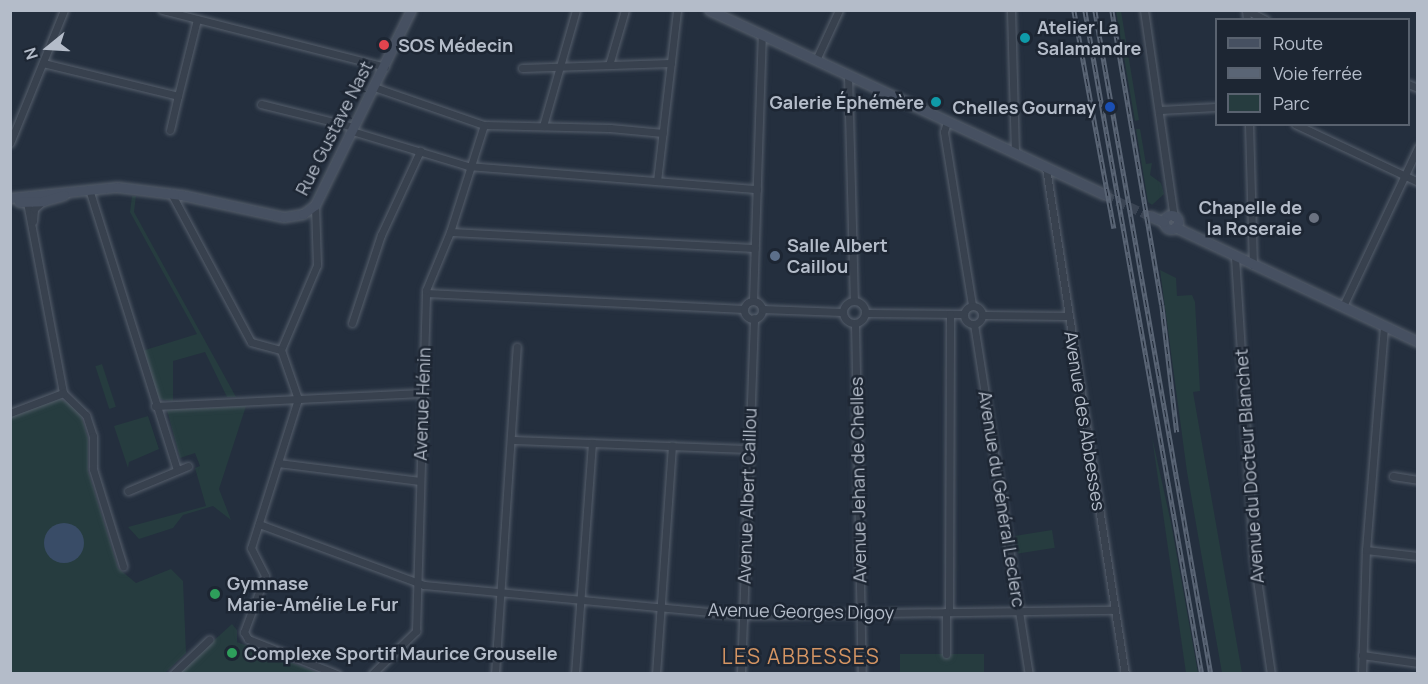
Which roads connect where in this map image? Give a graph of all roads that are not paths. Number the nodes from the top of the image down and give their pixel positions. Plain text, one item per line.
1 (64, 10) edge
2 (162, 10) edge
3 (411, 10) edge
4 (576, 10) edge
5 (625, 10) edge
6 (677, 10) edge
7 (709, 10) edge
8 (839, 10) edge
9 (1144, 10) edge
10 (1246, 11) edge
11 (1011, 14) edge
12 (1262, 18) edge
13 (197, 19) junction
14 (762, 35) junction
15 (816, 60) junction
16 (43, 63) junction
17 (671, 63) junction
18 (609, 65) junction
19 (385, 67) junction
20 (558, 67) junction
21 (522, 68) dead end
22 (848, 75) junction
23 (374, 87) junction
24 (178, 96) junction
25 (261, 104) dead end
26 (1215, 107) edge
27 (1160, 110) junction
28 (947, 122) junction
29 (484, 125) junction
30 (543, 126) junction
31 (1249, 126) edge
32 (1298, 126) edge
33 (353, 129) junction
34 (170, 130) dead end
35 (663, 134) junction
36 (10, 143) edge
37 (1418, 147) edge
38 (420, 151) junction
39 (1014, 153) junction
40 (471, 166) junction
41 (1046, 168) junction
42 (1404, 176) junction
43 (657, 181) junction
44 (1418, 182) edge
45 (85, 189) junction
46 (758, 189) junction
47 (67, 190) junction
48 (171, 193) junction
49 (1105, 195) tunnel mouth
50 (10, 200) edge
51 (43, 201) junction
52 (27, 202) junction
53 (315, 205) junction
54 (1150, 216) tunnel mouth
55 (1174, 217) junction
56 (1164, 222) junction
57 (1175, 227) junction
58 (33, 230) junction
59 (450, 232) junction
60 (755, 249) junction
61 (1235, 257) junction
62 (1253, 265) junction
63 (426, 293) junction
64 (854, 300) junction
65 (753, 301) junction
66 (972, 305) junction
67 (1343, 306) junction
68 (744, 309) junction
69 (762, 309) junction
70 (842, 312) junction
71 (865, 313) junction
72 (950, 314) junction
73 (963, 314) junction
74 (982, 315) junction
75 (1068, 316) junction
76 (754, 318) junction
77 (352, 323) dead end
78 (855, 323) junction
79 (974, 324) junction
80 (1384, 326) junction
81 (1418, 342) edge
82 (517, 347) dead end
83 (281, 351) junction
84 (63, 393) junction
85 (422, 393) junction
86 (298, 399) junction
87 (156, 406) junction
88 (10, 412) edge
89 (511, 440) junction
90 (592, 443) junction
91 (672, 446) junction
92 (750, 449) junction
93 (278, 463) junction
94 (188, 466) dead end
95 (177, 470) junction
96 (1393, 476) dead end
97 (1418, 480) edge
98 (420, 481) junction
99 (128, 491) dead end
100 (259, 524) junction
101 (1366, 550) junction
102 (1418, 556) edge
103 (123, 566) dead end
104 (417, 584) junction
105 (501, 592) junction
106 (581, 599) junction
107 (661, 607) junction
108 (1114, 610) junction
109 (1020, 611) junction
110 (947, 612) junction
111 (861, 613) junction
112 (743, 615) junction
113 (209, 640) dead end
114 (946, 654) dead end
115 (1362, 656) junction
116 (1418, 663) edge
117 (173, 674) edge
118 (338, 674) edge
119 (372, 674) edge
120 (495, 674) edge
121 (575, 674) edge
122 (656, 674) edge
123 (741, 674) edge
124 (862, 674) edge
125 (1029, 674) edge
126 (1125, 674) edge
127 (1271, 674) edge
128 (1362, 674) edge

1 - 16 street
2 - 13 street
3 - 19 street, Rue Gustave Nast
4 - 20 street
5 - 18 street
6 - 17 street
7 - 14 street
8 - 15 street
9 - 27 street
10 - 12 street
11 - 39 street
13 - 19 street
13 - 24 street
14 - 15 street
14 - 46 street
15 - 22 street
16 - 24 street
16 - 36 street
17 - 18 street
17 - 35 street
18 - 20 street
19 - 23 street, Rue Gustave Nast
20 - 21 street
20 - 30 street
22 - 28 street
22 - 64 street
23 - 29 street
23 - 33 street, Rue Gustave Nast
24 - 34 street
25 - 33 street
26 - 27 street
27 - 55 street
28 - 39 street
28 - 66 street
29 - 30 street
29 - 40 street, Avenue Hénin
30 - 35 street
31 - 62 street
32 - 42 street
33 - 38 street
33 - 53 street, Rue Gustave Nast
35 - 43 street
37 - 42 street
38 - 40 street
38 - 77 street
39 - 41 street
40 - 43 street
40 - 59 street, Avenue Hénin
41 - 49 street
41 - 75 street, Avenue des Abbesses
42 - 44 street
42 - 67 street
43 - 46 street
45 - 47 street, Rue Gustave Nast
45 - 48 street, Rue Gustave Nast
45 - 51 street, Rue Gustave Nast
45 - 87 street
46 - 60 street
47 - 50 street, Rue Gustave Nast
47 - 52 street, Rue Gustave Nast
48 - 53 street, Rue Gustave Nast
48 - 83 street
50 - 52 street, Rue Gustave Nast
51 - 52 street, Rue Gustave Nast
51 - 58 street
52 - 58 street
53 - 83 street
54 - 56 street
55 - 56 street
55 - 57 street
56 - 57 street
57 - 61 street
58 - 84 street
59 - 60 street
59 - 63 street, Avenue Hénin
60 - 65 street
61 - 62 street
61 - 127 street, Avenue du Docteur Blanchet
62 - 67 street
63 - 68 street
63 - 85 street, Avenue Hénin
64 - 70 street
64 - 71 street
65 - 68 street
65 - 69 street
66 - 73 street
66 - 74 street
67 - 80 street
68 - 76 street
69 - 70 street
69 - 76 street
70 - 78 street
71 - 72 street
71 - 78 street
72 - 73 street
72 - 110 street
73 - 79 street
74 - 75 street
74 - 79 street
75 - 108 street, Avenue des Abbesses
76 - 92 street, Avenue Albert Caillou
78 - 111 street, Avenue Jehan de Chelles
79 - 109 street, Avenue du Général Leclerc
80 - 81 street
80 - 101 street
82 - 89 street
83 - 86 street
84 - 88 street
84 - 103 street
85 - 86 street
85 - 98 street, Avenue Hénin
86 - 87 street
86 - 93 street
87 - 95 street
89 - 90 street
89 - 105 street
90 - 91 street
90 - 106 street
91 - 92 street
91 - 107 street
92 - 112 street, Avenue Albert Caillou
93 - 98 street
93 - 100 street
94 - 95 street
95 - 99 street
96 - 97 street
98 - 104 street, Avenue Hénin
100 - 104 street, Avenue Georges Digoy
100 - 118 street
101 - 102 street
101 - 115 street
104 - 105 street, Avenue Georges Digoy
104 - 119 street, Avenue Hénin
105 - 106 street, Avenue Georges Digoy
105 - 120 street
106 - 107 street, Avenue Georges Digoy
106 - 121 street
107 - 112 street, Avenue Georges Digoy
107 - 122 street
108 - 109 street, Avenue Georges Digoy
108 - 126 street, Avenue des Abbesses
109 - 110 street, Avenue Georges Digoy
109 - 125 street, Avenue du Général Leclerc
110 - 111 street, Avenue Georges Digoy
110 - 114 street
111 - 112 street, Avenue Georges Digoy
111 - 124 street, Avenue Jehan de Chelles
112 - 123 street, Avenue Albert Caillou
113 - 117 street
115 - 116 street
115 - 128 street

